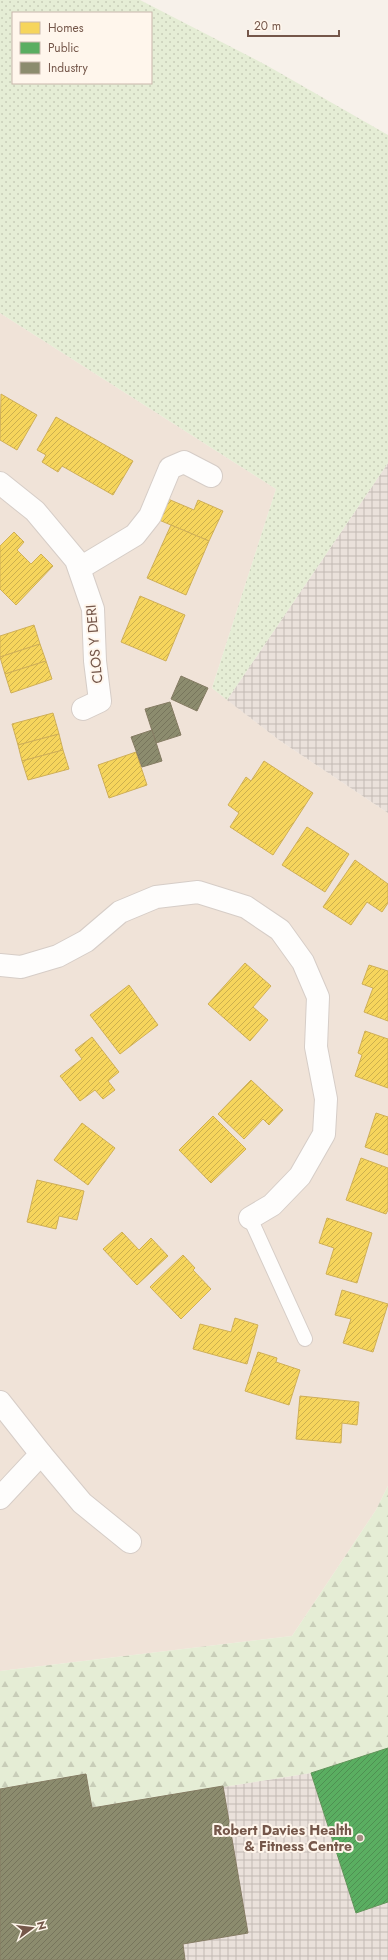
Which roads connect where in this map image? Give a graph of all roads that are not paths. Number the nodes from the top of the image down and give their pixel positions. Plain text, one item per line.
1 (211, 476) dead end
2 (0, 483) edge
3 (80, 568) junction
4 (83, 709) dead end
5 (0, 965) edge
6 (250, 1218) joint
7 (305, 1340) dead end
8 (0, 1402) edge
9 (41, 1454) junction
10 (0, 1498) edge
11 (130, 1542) dead end

1 - 3 street
2 - 3 street, CLOS Y DERI
3 - 4 street, CLOS Y DERI
5 - 6 street
6 - 7 lane
8 - 9 street
9 - 10 street
9 - 11 street

